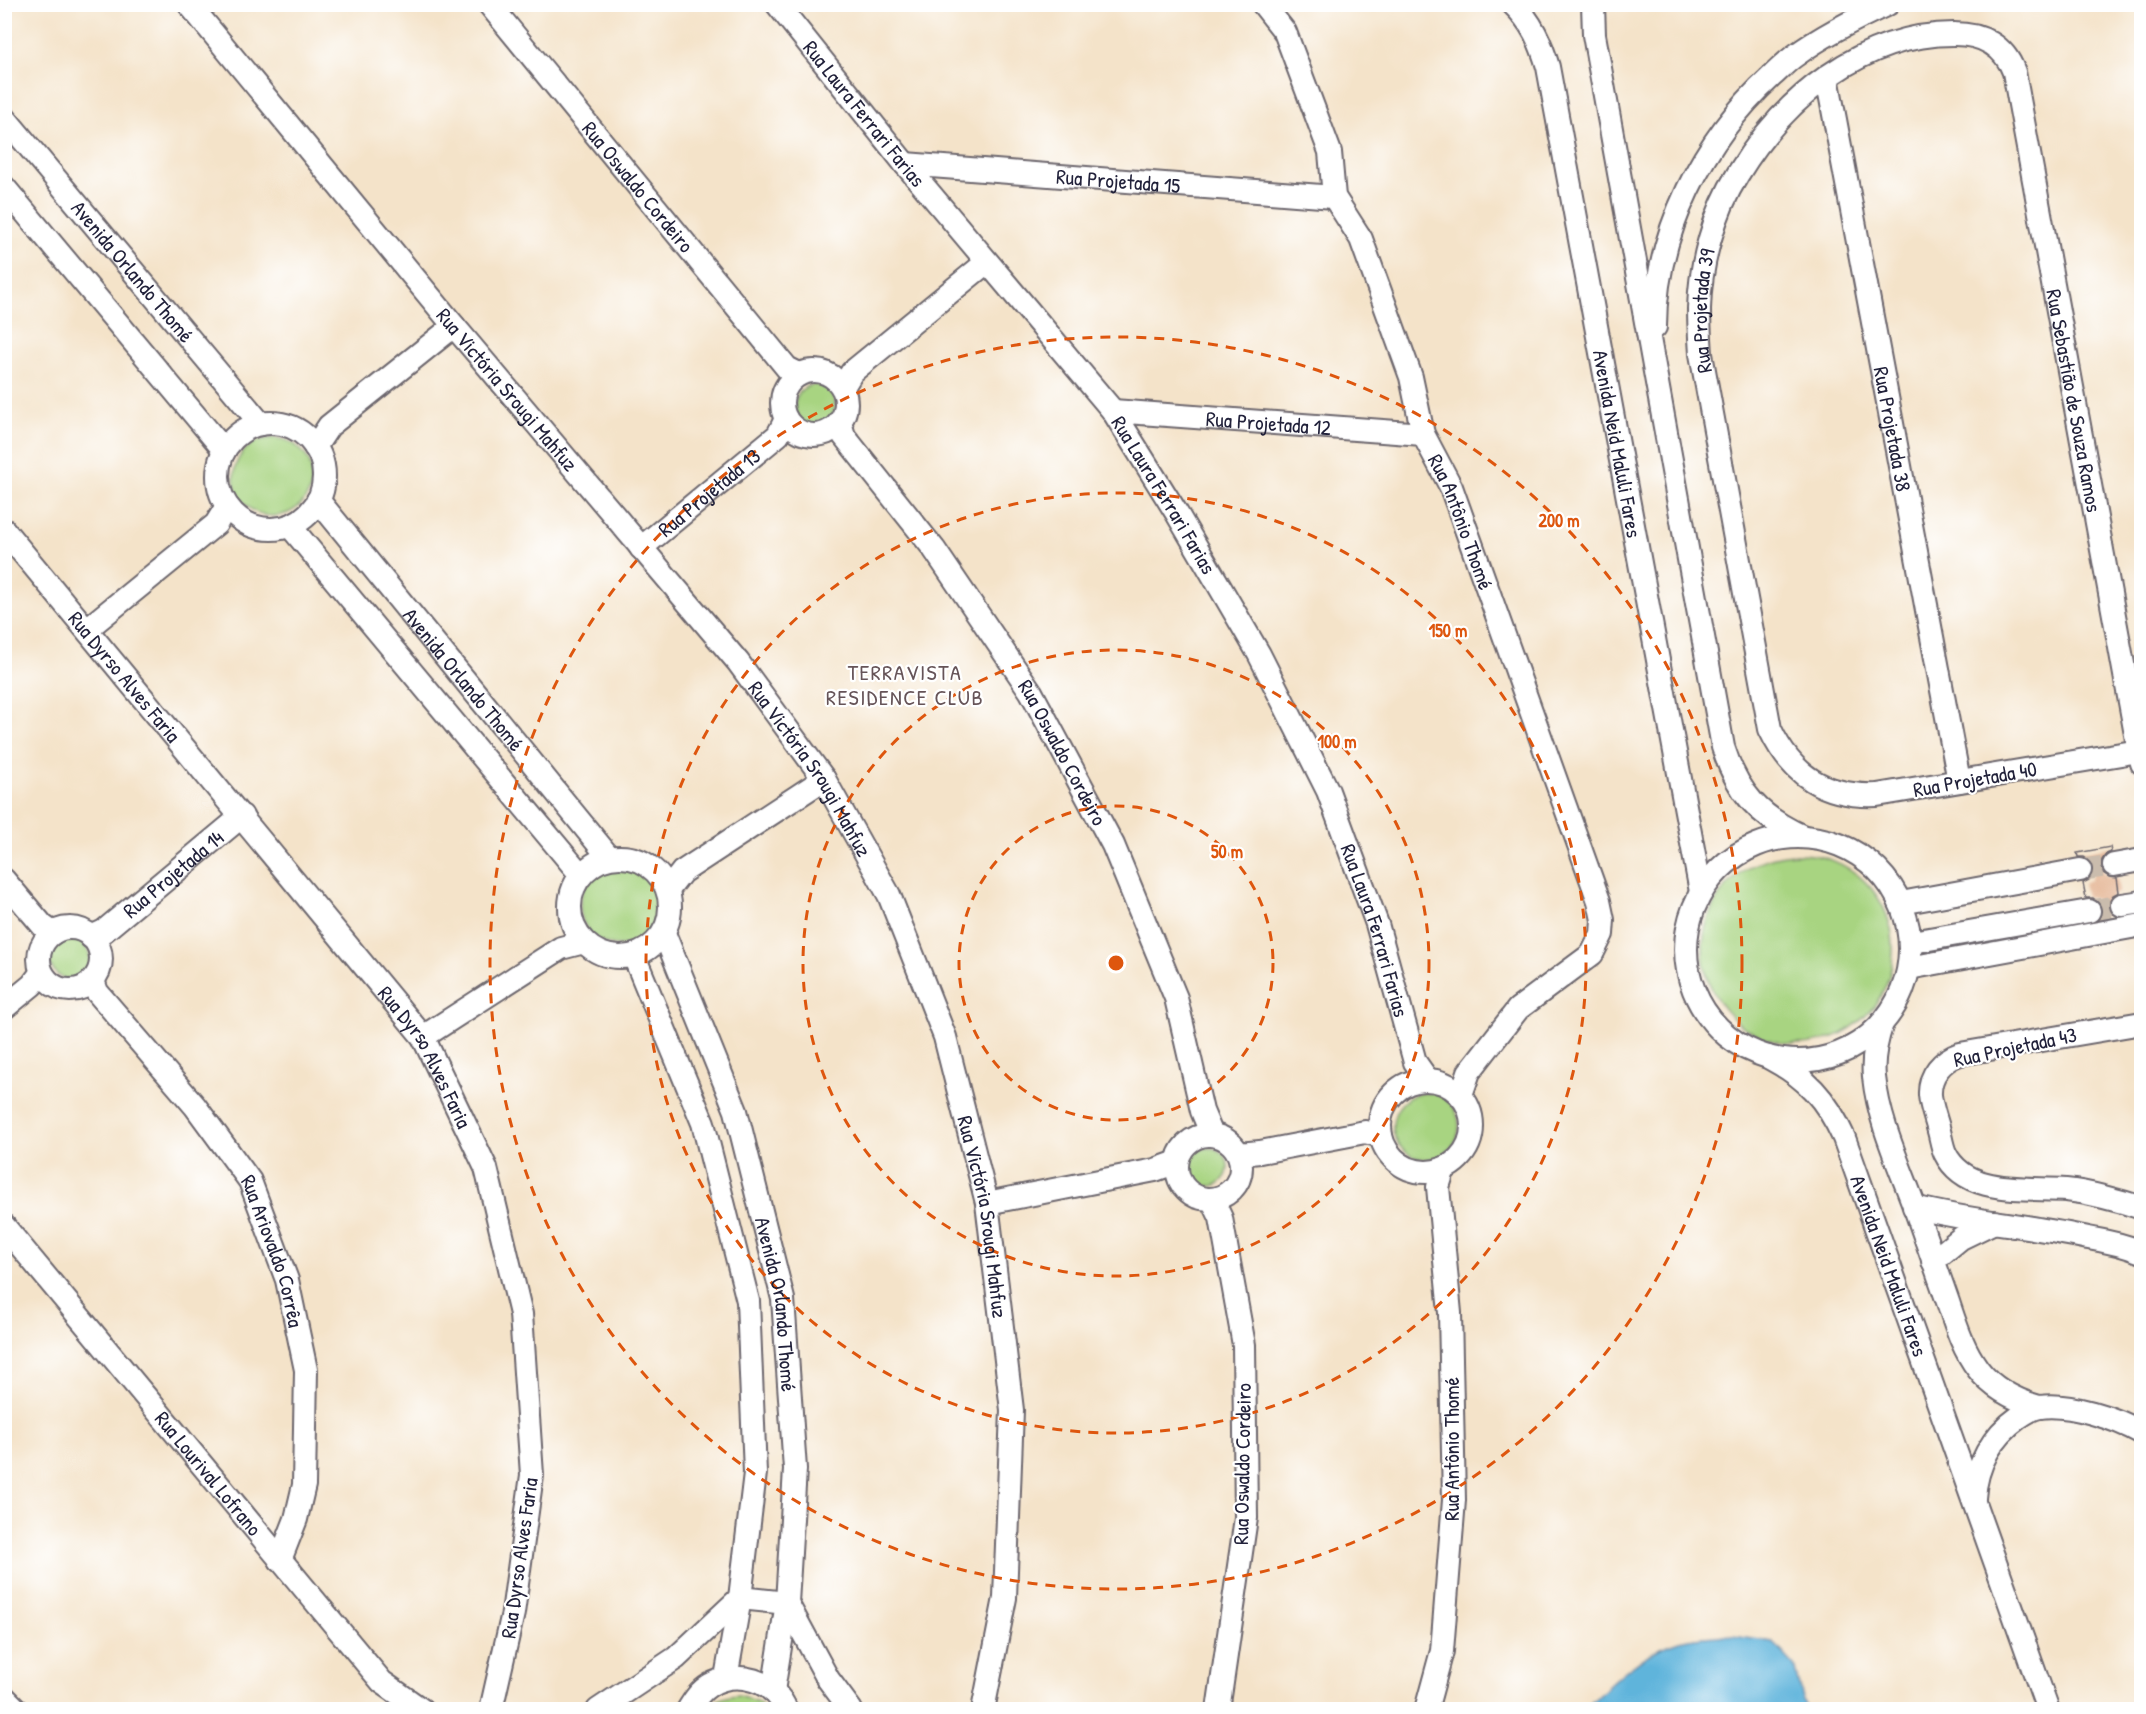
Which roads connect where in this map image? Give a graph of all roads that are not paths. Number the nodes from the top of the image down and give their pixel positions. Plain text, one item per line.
1 (189, 4) edge
2 (489, 4) edge
3 (777, 4) edge
4 (1263, 4) edge
5 (1513, 4) edge
6 (1593, 4) edge
7 (1888, 4) edge
8 (1995, 45) joint
9 (1827, 77) junction
10 (4, 117) edge
11 (904, 164) junction
12 (4, 187) edge
13 (1334, 197) junction
14 (987, 262) junction
15 (454, 326) junction
16 (1655, 370) junction
17 (792, 375) junction
18 (843, 379) junction
19 (1113, 411) junction
20 (261, 424) junction
21 (787, 428) junction
22 (838, 429) junction
23 (1423, 434) junction
24 (310, 441) junction
25 (224, 450) junction
26 (318, 500) junction
27 (227, 516) junction
28 (290, 526) junction
29 (4, 530) edge
30 (641, 548) junction
31 (87, 629) junction
32 (2140, 757) edge
33 (824, 779) junction
34 (1812, 780) joint
35 (1959, 782) junction
36 (242, 816) junction
37 (1804, 837) junction
38 (609, 857) junction
39 (2142, 860) edge
40 (2114, 865) tunnel mouth
41 (2080, 870) tunnel mouth
42 (580, 875) junction
43 (670, 879) junction
44 (4, 880) edge
45 (1701, 892) junction
46 (1901, 903) junction
47 (2088, 911) tunnel mouth
48 (2142, 925) edge
49 (47, 932) junction
50 (664, 933) junction
51 (579, 936) junction
52 (97, 937) junction
53 (1912, 942) junction
54 (634, 956) junction
55 (1909, 968) junction
56 (40, 979) junction
57 (92, 986) junction
58 (4, 1008) edge
59 (1882, 1023) junction
60 (2142, 1023) edge
61 (423, 1037) junction
62 (1768, 1057) junction
63 (1432, 1080) junction
64 (1375, 1131) junction
65 (1207, 1135) junction
66 (1246, 1157) junction
67 (1177, 1169) junction
68 (1437, 1176) junction
69 (987, 1203) junction
70 (1219, 1204) junction
71 (1914, 1207) junction
72 (2142, 1208) edge
73 (1994, 1222) junction
74 (4, 1226) edge
75 (2142, 1252) edge
76 (1933, 1261) junction
77 (2039, 1407) junction
78 (2142, 1433) edge
79 (1973, 1502) junction
80 (279, 1560) junction
81 (740, 1598) junction
82 (787, 1604) junction
83 (726, 1678) junction
84 (773, 1691) junction
85 (4, 1697) edge
86 (17, 1710) edge
87 (422, 1710) edge
88 (491, 1710) edge
89 (598, 1710) edge
90 (688, 1710) edge
91 (786, 1710) edge
92 (851, 1710) edge
93 (983, 1710) edge
94 (1218, 1710) edge
95 (1426, 1710) edge
96 (2049, 1710) edge

1 - 15 street, Rua Victória Srougi Mahfuz
2 - 17 street, Rua Oswaldo Cordeiro
3 - 11 street, Rua Laura Ferrari Farias
4 - 13 street, Rua Antônio Thomé
5 - 45 street, Avenida Neid Maluli Fares
6 - 16 street
7 - 16 street
8 - 9 street, Rua Projetada 39
8 - 32 street, Rua Sebastião de Souza Ramos
9 - 34 street, Rua Projetada 39
9 - 35 street, Rua Projetada 38
10 - 20 street, Avenida Orlando Thomé
11 - 13 street, Rua Projetada 15
11 - 14 street, Rua Laura Ferrari Farias
12 - 25 street
13 - 23 street, Rua Antônio Thomé
14 - 18 street
14 - 19 street, Rua Laura Ferrari Farias
15 - 24 street
15 - 30 street, Rua Victória Srougi Mahfuz
16 - 37 street
17 - 18 street
17 - 21 street
18 - 22 street
19 - 23 street, Rua Projetada 12
19 - 63 street, Rua Laura Ferrari Farias
20 - 24 street
20 - 25 street
21 - 22 street
21 - 30 street, Rua Projetada 13
22 - 65 street, Rua Oswaldo Cordeiro
23 - 63 street, Rua Antônio Thomé
24 - 26 street
25 - 27 street
26 - 28 street
26 - 38 street, Avenida Orlando Thomé
27 - 28 street
27 - 31 street
28 - 42 street, Avenida Orlando Thomé
29 - 31 street, Rua Dyrso Alves Faria
30 - 33 street, Rua Victória Srougi Mahfuz
31 - 36 street, Rua Dyrso Alves Faria
32 - 35 street, Rua Projetada 40
33 - 43 street
33 - 69 street, Rua Victória Srougi Mahfuz
34 - 35 street, Rua Projetada 40
36 - 52 street, Rua Projetada 14
36 - 61 street, Rua Dyrso Alves Faria
37 - 45 street
37 - 46 street
38 - 42 street
38 - 43 street
39 - 40 street
41 - 46 street
42 - 51 street
43 - 50 street
44 - 49 street
45 - 62 street
46 - 53 street
47 - 53 street
48 - 55 street
49 - 52 street
49 - 56 street
50 - 54 street
50 - 82 street, Avenida Orlando Thomé
51 - 54 street
51 - 61 street
52 - 57 street
53 - 55 street
54 - 81 street, Avenida Orlando Thomé
55 - 59 street
56 - 57 street
56 - 58 street
57 - 80 street, Rua Ariovaldo Corrêa
59 - 62 street
59 - 71 street, Avenida Neid Maluli Fares
60 - 72 street, Rua Projetada 43
61 - 88 street, Rua Dyrso Alves Faria
62 - 79 street, Avenida Neid Maluli Fares
63 - 64 street
63 - 68 street
64 - 66 street
64 - 68 street
65 - 66 street
65 - 67 street
66 - 70 street
67 - 69 street
67 - 70 street
68 - 95 street, Rua Antônio Thomé
69 - 93 street, Rua Victória Srougi Mahfuz
70 - 94 street, Rua Oswaldo Cordeiro
71 - 73 street
71 - 76 street, Avenida Neid Maluli Fares
73 - 75 street
73 - 76 street
74 - 80 street, Rua Lourival Lofrano
76 - 77 street, Avenida Neid Maluli Fares
77 - 78 street, Avenida Neid Maluli Fares
77 - 79 street
79 - 96 street, Avenida Neid Maluli Fares
80 - 87 street, Rua Lourival Lofrano
81 - 82 street
81 - 83 street, Avenida Orlando Thomé
81 - 89 street
82 - 84 street, Avenida Orlando Thomé
82 - 92 street
83 - 84 street
83 - 90 street
84 - 91 street
85 - 86 street

